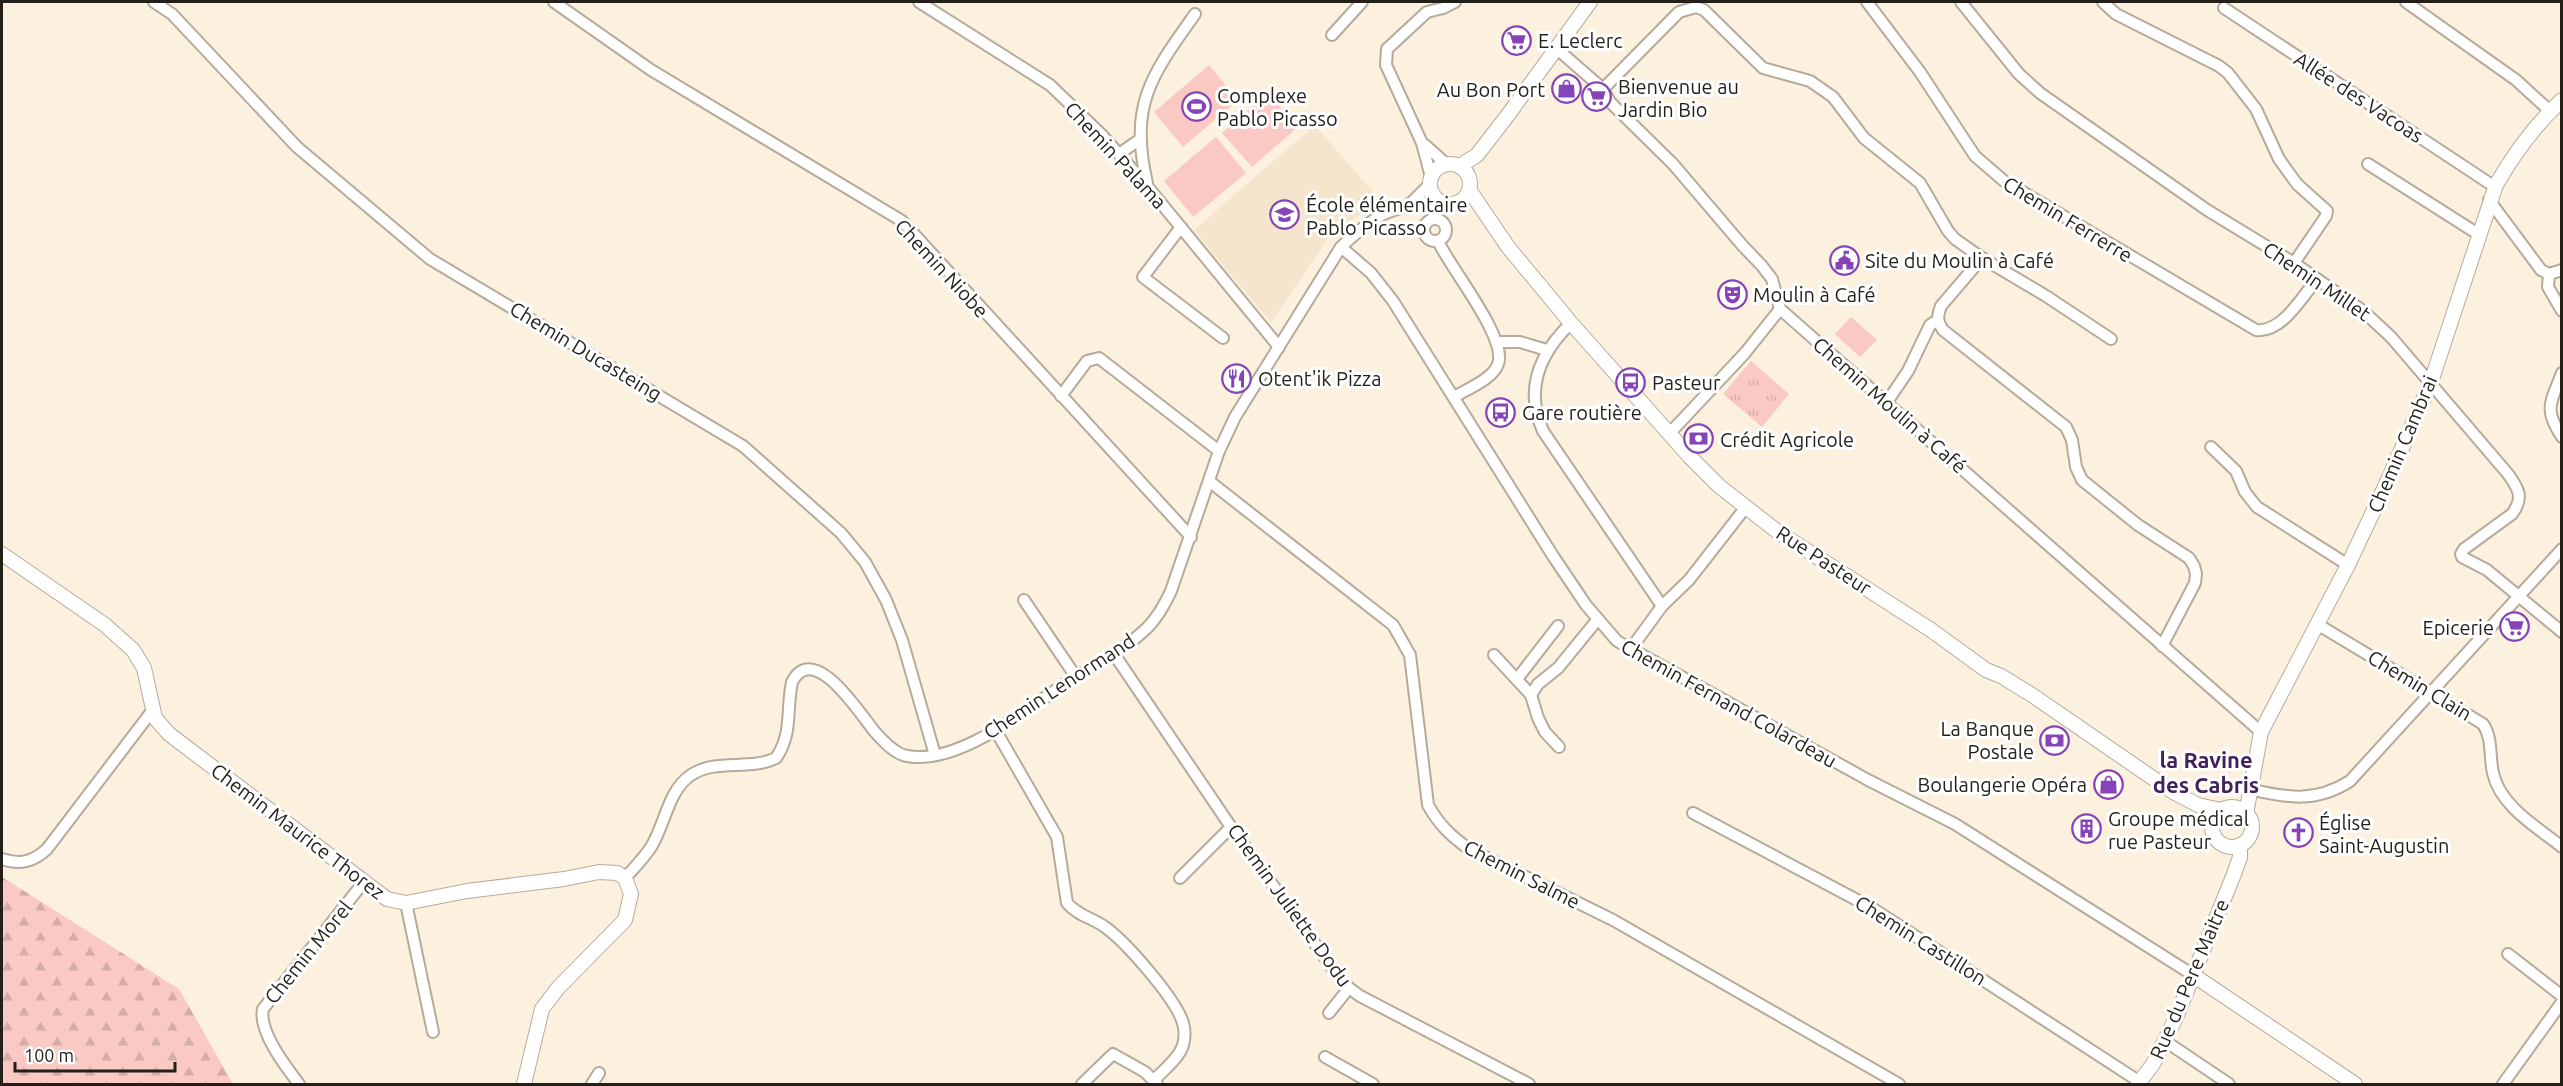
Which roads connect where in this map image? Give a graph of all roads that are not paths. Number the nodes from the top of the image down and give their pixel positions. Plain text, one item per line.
1 (154, 2) edge
2 (554, 2) edge
3 (919, 2) edge
4 (1362, 2) edge
5 (1455, 2) edge
6 (1590, 2) edge
7 (1866, 2) edge
8 (1961, 2) edge
9 (2103, 2) edge
10 (2406, 2) edge
11 (2224, 8) dead end
12 (1195, 14) dead end
13 (1332, 35) dead end
14 (1556, 48) junction
15 (1603, 89) junction
16 (2562, 100) edge
17 (2550, 111) junction
18 (1139, 140) junction
19 (1422, 143) junction
20 (1119, 154) junction
21 (1446, 164) junction
22 (2368, 164) dead end
23 (1465, 171) junction
24 (1431, 181) junction
25 (1147, 186) junction
26 (2495, 187) junction
27 (1470, 191) junction
28 (2489, 200) junction
29 (1439, 201) junction
30 (1458, 203) junction
31 (1410, 204) junction
32 (1181, 226) junction
33 (2478, 234) junction
34 (1438, 241) dead end
35 (1341, 247) junction
36 (1508, 247) junction
37 (1982, 258) junction
38 (2294, 263) junction
39 (2562, 270) edge
40 (2549, 274) junction
41 (2317, 279) junction
42 (1780, 309) junction
43 (2562, 311) edge
44 (1938, 320) junction
45 (1571, 322) junction
46 (1223, 338) dead end
47 (2111, 339) dead end
48 (1497, 342) junction
49 (1280, 347) junction
50 (1547, 350) junction
51 (2562, 373) edge
52 (2431, 382) junction
53 (1061, 396) junction
54 (1454, 397) junction
55 (1887, 402) junction
56 (1669, 434) junction
57 (2562, 437) edge
58 (2211, 447) dead end
59 (1219, 451) junction
60 (1209, 481) junction
61 (1746, 507) junction
62 (1191, 537) junction
63 (2562, 549) edge
64 (2, 554) edge
65 (2348, 565) junction
66 (2518, 595) junction
67 (1023, 600) dead end
68 (1662, 606) junction
69 (1598, 619) junction
70 (2317, 624) junction
71 (1558, 626) dead end
72 (2562, 632) edge
73 (2162, 646) junction
74 (1630, 650) junction
75 (1114, 654) junction
76 (1494, 655) dead end
77 (1076, 677) junction
78 (1517, 679) junction
79 (2431, 692) junction
80 (1532, 695) junction
81 (152, 711) junction
82 (996, 731) junction
83 (2261, 732) junction
84 (1559, 747) dead end
85 (935, 755) junction
86 (2249, 792) junction
87 (2198, 805) junction
88 (2234, 811) junction
89 (1693, 813) dead end
90 (2212, 823) junction
91 (1231, 827) junction
92 (2234, 846) junction
93 (2562, 847) edge
94 (2, 859) edge
95 (625, 878) junction
96 (1180, 878) dead end
97 (363, 883) junction
98 (406, 903) junction
99 (2508, 954) dead end
100 (2193, 975) junction
101 (1349, 988) junction
102 (2562, 996) edge
103 (2562, 1002) edge
104 (1329, 1012) dead end
105 (433, 1032) dead end
106 (2165, 1041) junction
107 (1325, 1057) dead end
108 (599, 1073) dead end
109 (1156, 1082) edge
110 (2139, 1083) edge
111 (299, 1084) edge
112 (524, 1084) edge
113 (592, 1084) edge
114 (1082, 1084) edge
115 (1372, 1084) edge
116 (1529, 1084) edge
117 (1899, 1084) edge
118 (2229, 1084) edge
119 (2355, 1084) edge
120 (2503, 1084) edge

1 - 85 street, Chemin Ducasteing
2 - 53 street, Chemin Niobe
3 - 20 street, Chemin Palama
4 - 13 street
5 - 19 street
6 - 14 main road
7 - 41 street, Chemin Ferrerre
8 - 38 street, Chemin Millet
9 - 38 street
10 - 17 street
11 - 26 street, Allée des Vacoas
12 - 18 street
14 - 15 street
14 - 23 main road
15 - 37 street
15 - 42 street
16 - 17 main road, Chemin Cambrai
17 - 26 main road, Chemin Cambrai
18 - 20 street
18 - 25 street
19 - 21 street
19 - 24 street
20 - 25 street, Chemin Palama
21 - 23 main road
21 - 24 main road
22 - 33 street
23 - 27 main road
24 - 29 main road
24 - 31 street, Chemin Lenormand
25 - 32 street, Chemin Palama
26 - 28 main road, Chemin Cambrai
27 - 30 main road
27 - 36 main road, Rue Pasteur
28 - 33 main road, Chemin Cambrai
28 - 40 street
29 - 30 main road
29 - 31 street, Chemin Lenormand
30 - 36 main road, Rue Pasteur
31 - 35 street, Chemin Lenormand
32 - 46 street
32 - 49 street, Chemin Palama
33 - 52 main road, Chemin Cambrai
34 - 48 street
35 - 49 street, Chemin Lenormand
35 - 54 street, Chemin Fernand Colardeau
36 - 45 main road, Rue Pasteur
37 - 44 street
37 - 47 street
38 - 41 street, Chemin Millet
39 - 40 street
40 - 43 street
41 - 52 street, Chemin Millet
42 - 55 street, Chemin Moulin à Café
42 - 56 street
44 - 55 street
44 - 73 street
45 - 50 street
45 - 56 main road, Rue Pasteur
48 - 50 street
48 - 54 street
49 - 59 street, Chemin Lenormand
50 - 68 street
51 - 57 street
52 - 65 main road, Chemin Cambrai
52 - 66 street, Chemin Millet
53 - 59 street
53 - 62 street, Chemin Niobe
54 - 69 street, Chemin Fernand Colardeau
55 - 73 street, Chemin Moulin à Café
56 - 61 main road, Rue Pasteur
58 - 65 street
59 - 60 street, Chemin Lenormand
60 - 62 street, Chemin Lenormand
60 - 117 street, Chemin Salme
61 - 68 street
61 - 87 main road, Rue Pasteur
62 - 75 street, Chemin Lenormand
63 - 66 street
64 - 81 main road, Chemin Maurice Thorez
65 - 70 main road, Chemin Cambrai
66 - 72 street
66 - 79 street
67 - 77 street
68 - 74 street
69 - 74 street, Chemin Fernand Colardeau
69 - 80 street
70 - 79 street, Chemin Clain
70 - 83 main road, Chemin Cambrai
71 - 78 street
73 - 83 street, Chemin Moulin à Café
74 - 100 street, Chemin Fernand Colardeau
75 - 77 street, Chemin Lenormand
75 - 91 street, Chemin Juliette Dodu
76 - 78 street
77 - 82 street, Chemin Lenormand
78 - 80 street
79 - 86 street
79 - 93 street, Chemin Clain
80 - 84 street
81 - 94 street
81 - 97 main road, Chemin Maurice Thorez
82 - 85 street, Chemin Lenormand
82 - 109 street
83 - 86 main road, Chemin Cambrai
85 - 95 street, Chemin Lenormand
86 - 88 main road
87 - 88 main road, Rue Pasteur
87 - 90 main road, Rue Pasteur
88 - 90 main road
88 - 92 main road
89 - 110 street, Chemin Castillon
90 - 92 main road
91 - 96 street
91 - 101 street, Chemin Juliette Dodu
92 - 100 main road, Rue du Pere Maitre
95 - 98 main road, Chemin Maurice Thorez
95 - 112 main road
97 - 98 main road, Chemin Maurice Thorez
97 - 111 street, Chemin Morel
98 - 105 street
99 - 102 street
100 - 106 main road, Rue du Pere Maitre
100 - 119 main road
101 - 104 street
101 - 116 street, Chemin Juliette Dodu
103 - 120 street
106 - 110 main road, Rue du Pere Maitre
106 - 118 street
107 - 115 street
108 - 113 street
109 - 114 street

